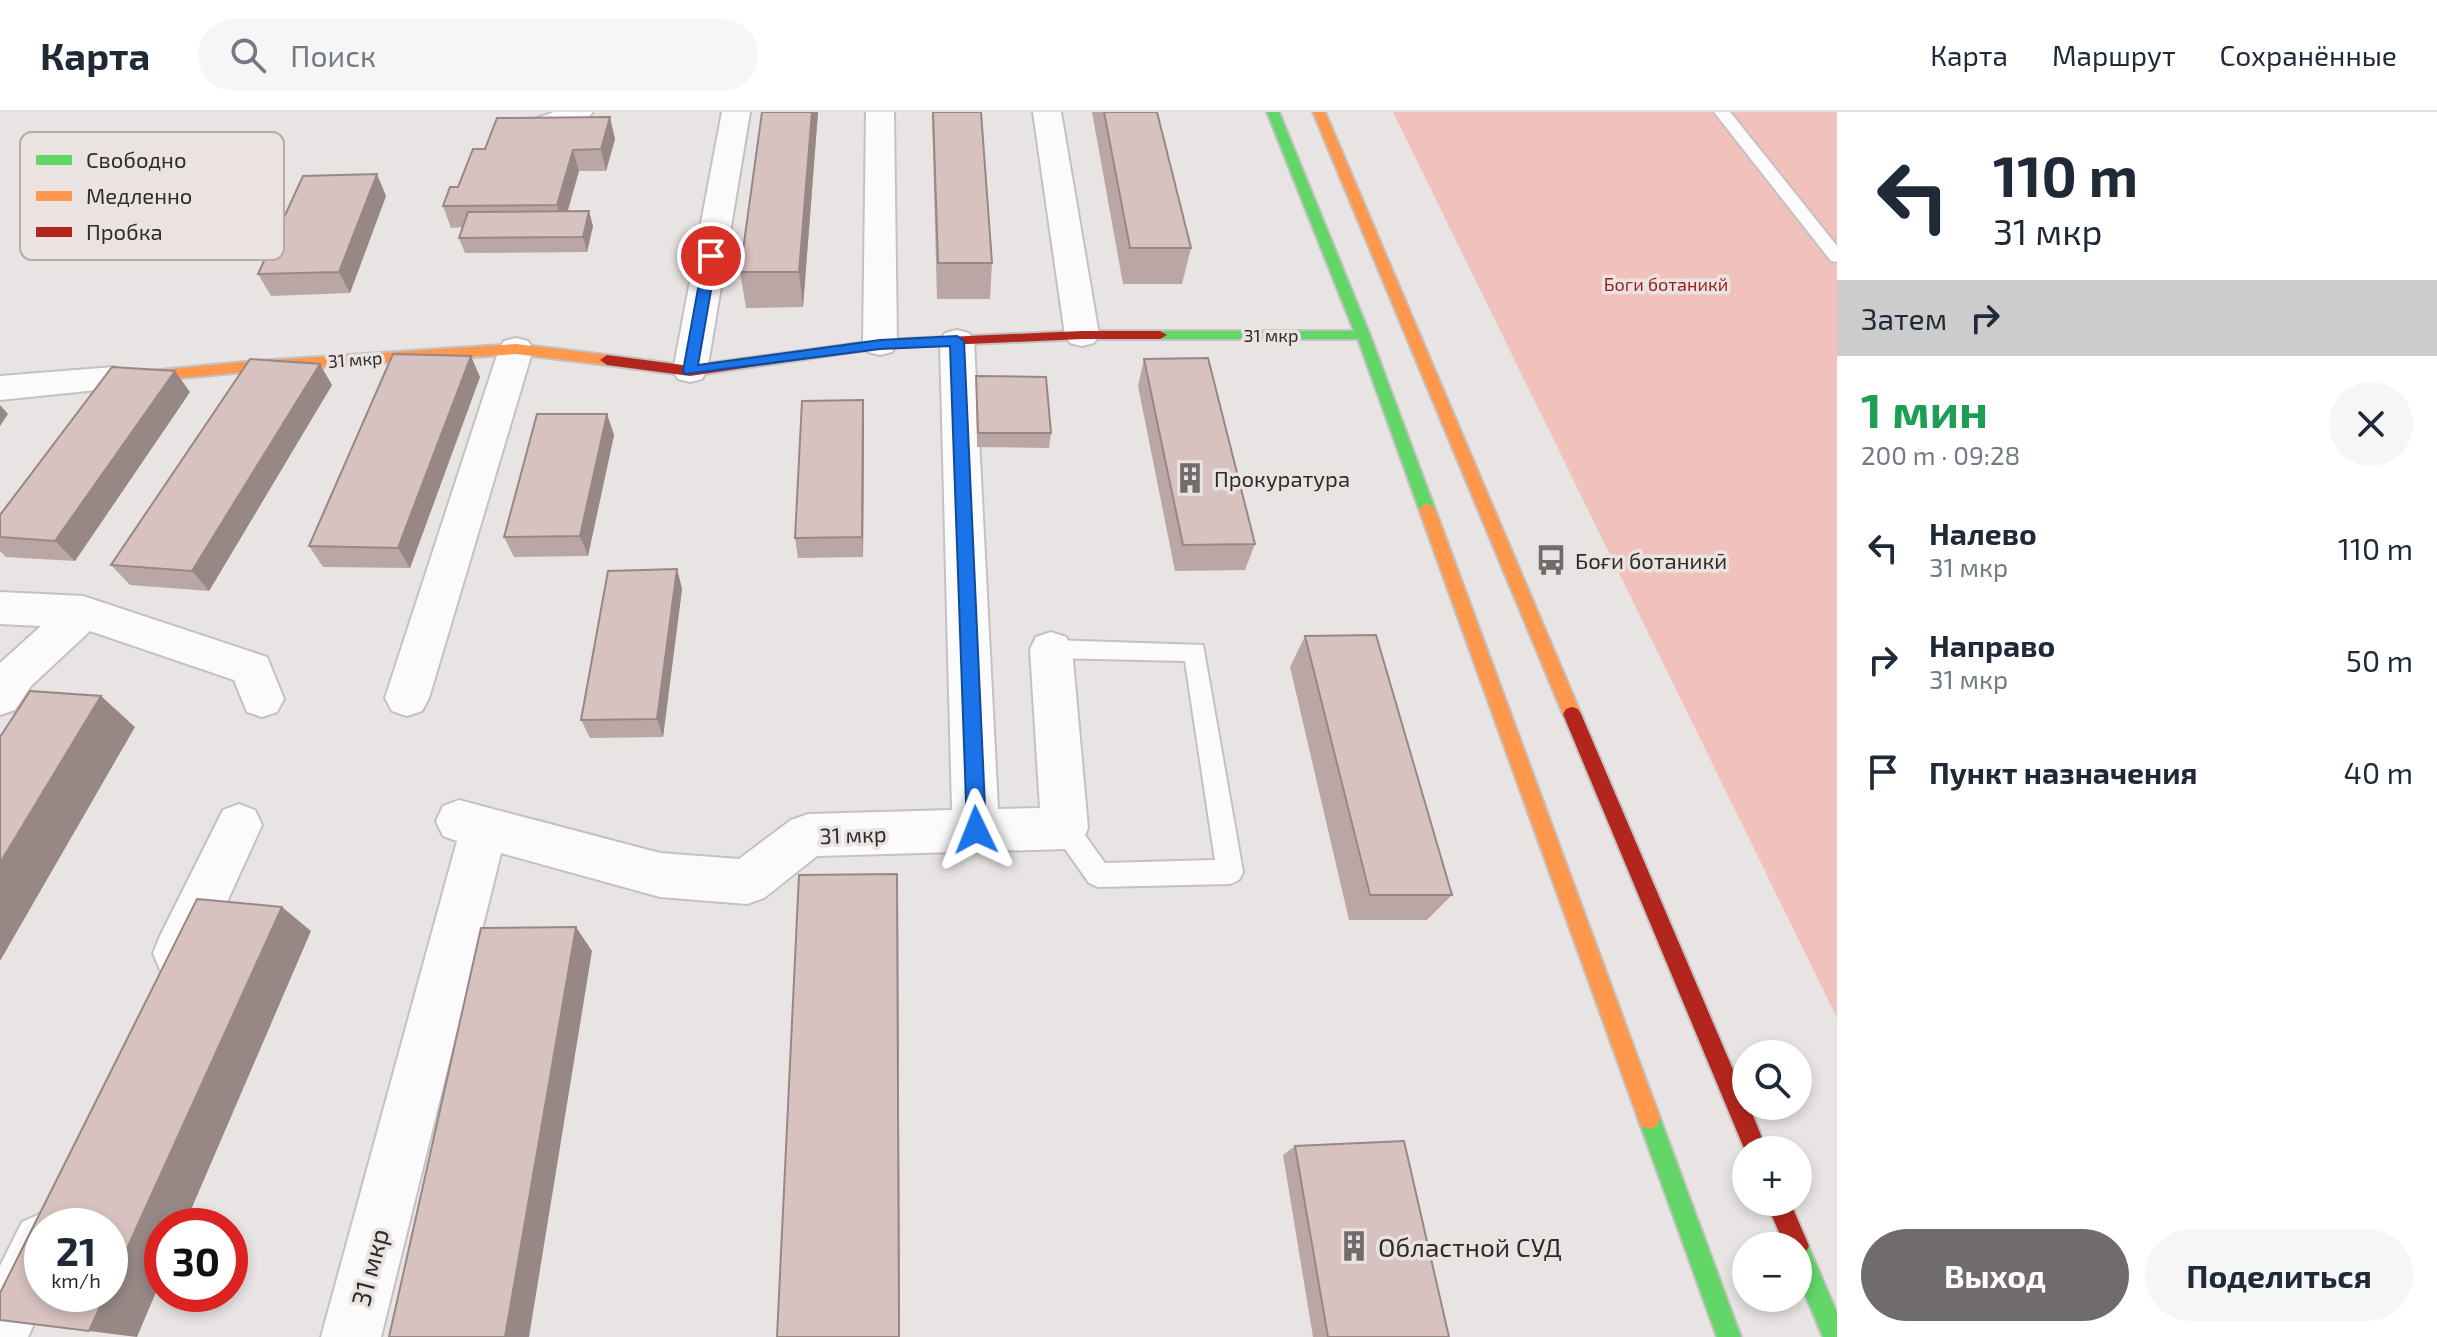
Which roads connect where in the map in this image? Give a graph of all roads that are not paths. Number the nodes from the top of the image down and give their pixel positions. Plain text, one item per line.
1 (579, 112) edge
2 (736, 112) edge
3 (880, 112) edge
4 (1047, 112) edge
5 (1270, 112) edge
6 (1319, 112) edge
7 (1722, 112) edge
8 (545, 125) edge
9 (1837, 257) edge
10 (1082, 335) junction
11 (1363, 335) junction
12 (957, 341) junction
13 (880, 344) junction
14 (516, 349) junction
15 (690, 371) junction
16 (111, 383) joint
17 (0, 388) edge
18 (0, 608) edge
19 (83, 612) junction
20 (1051, 649) joint
21 (0, 697) edge
22 (407, 698) dead end
23 (262, 699) dead end
24 (239, 825) dead end
25 (1065, 828) junction
26 (976, 830) junction
27 (1568, 964) dead end
28 (158, 997) edge
29 (1750, 1136) edge
30 (24, 1281) edge
31 (1812, 1283) edge
32 (1, 1329) edge
33 (351, 1337) edge
34 (1729, 1337) edge
35 (1835, 1337) edge

1 - 8 street
2 - 15 street
3 - 13 street
4 - 10 street
5 - 11 main road
5 - 27 lane
6 - 29 main road
7 - 9 lane
10 - 11 main road, 31 мкр
10 - 12 main road, 31 мкр
11 - 34 main road
12 - 13 main road, 31 мкр
12 - 26 street
13 - 15 main road, 31 мкр
14 - 15 main road, 31 мкр
14 - 16 main road, 31 мкр
14 - 22 street
16 - 17 street, 31 мкр
18 - 19 street
19 - 21 street
19 - 23 street
20 - 25 street
20 - 25 lane
24 - 28 street
25 - 26 street, 31 мкр
26 - 33 street, 31 мкр
30 - 32 street
31 - 35 main road

